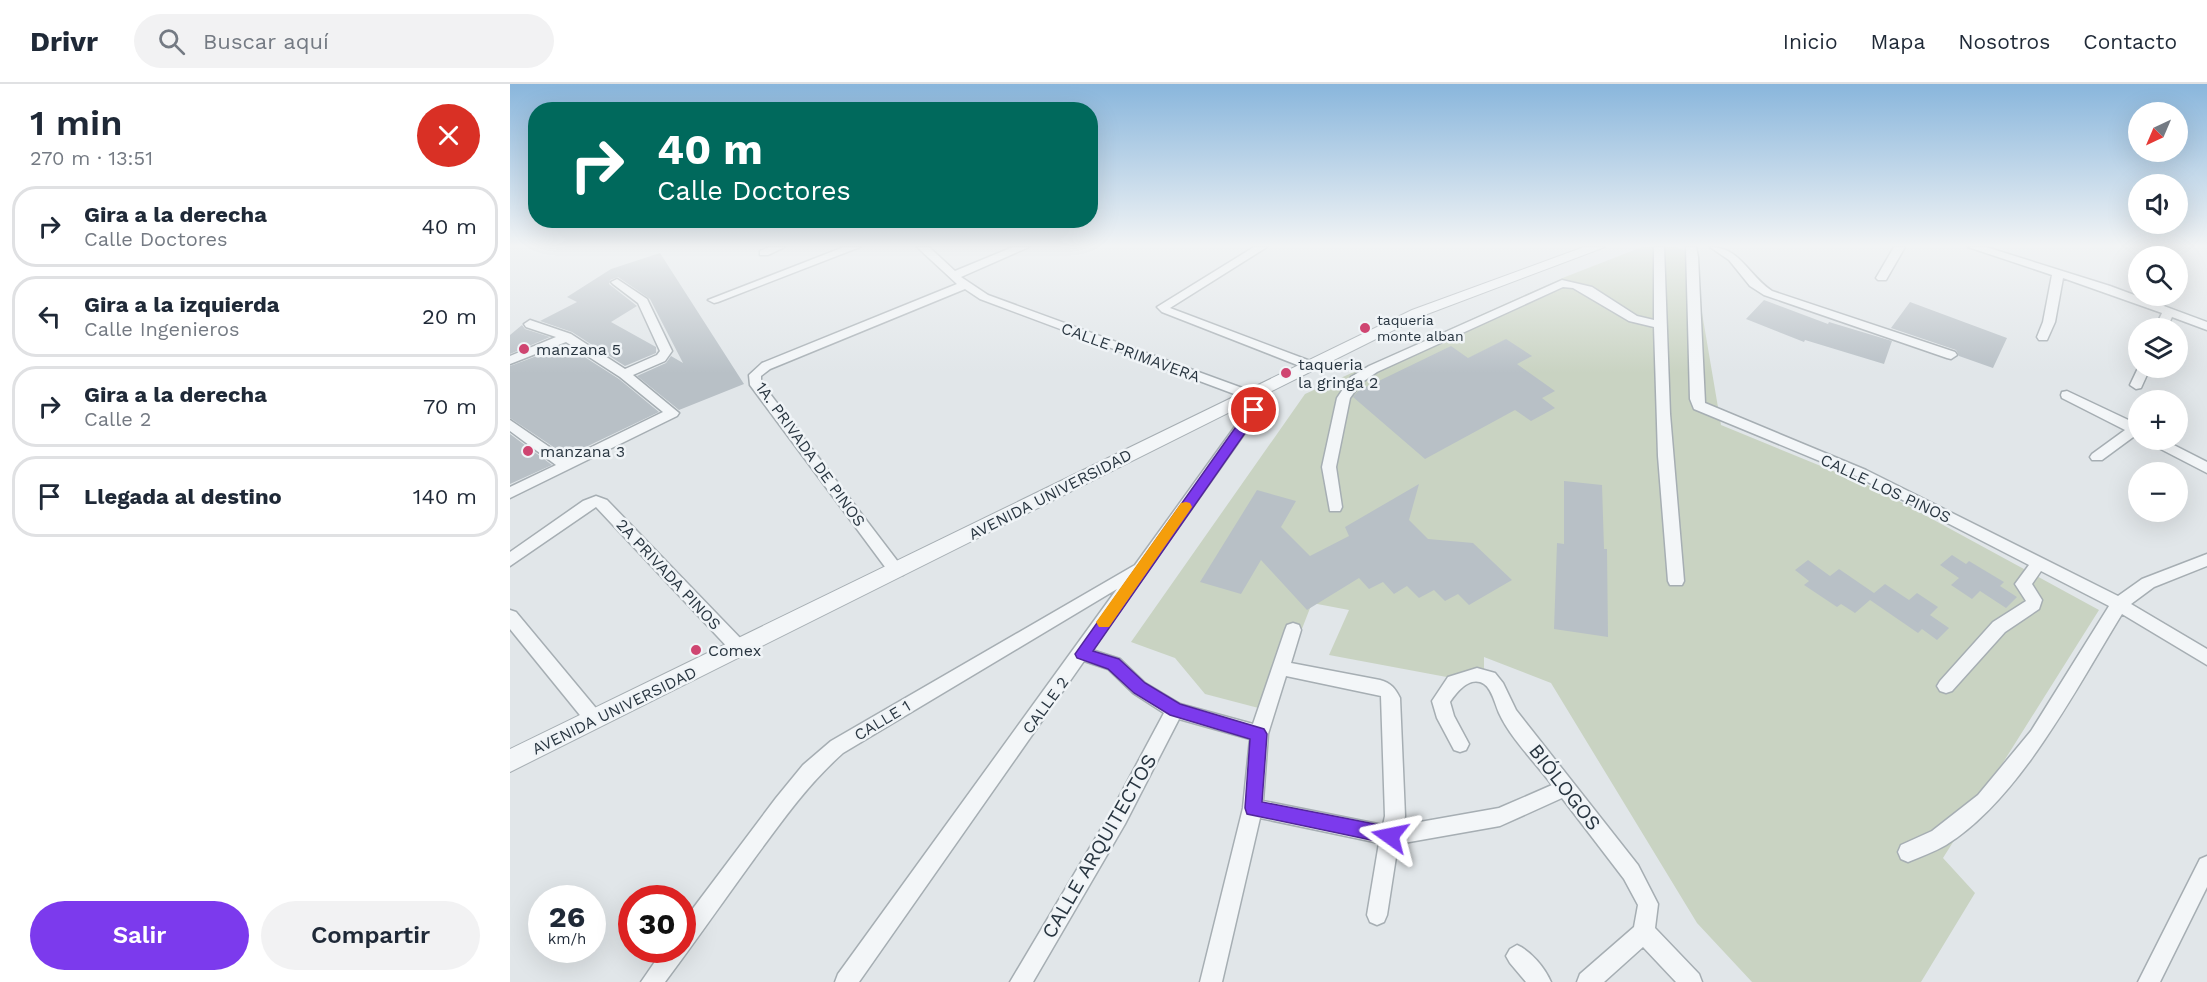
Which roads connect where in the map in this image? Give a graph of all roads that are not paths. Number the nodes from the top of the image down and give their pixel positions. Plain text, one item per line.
1 (626, 289) edge
2 (744, 289) edge
3 (955, 289) edge
4 (971, 289) edge
5 (1193, 289) edge
6 (1484, 289) edge
7 (1549, 289) edge
8 (1589, 289) edge
9 (1659, 289) edge
10 (1694, 289) edge
11 (1762, 289) edge
12 (2055, 289) edge
13 (2104, 289) edge
14 (714, 300) dead end
15 (2169, 311) junction
16 (2166, 318) edge
17 (530, 324) dead end
18 (1659, 324) junction
19 (2207, 326) edge
20 (2043, 337) dead end
21 (567, 338) junction
22 (1951, 355) dead end
23 (510, 360) edge
24 (1309, 364) junction
25 (624, 374) junction
26 (2139, 378) edge
27 (2136, 385) dead end
28 (2067, 395) dead end
29 (1251, 396) junction
30 (2128, 426) edge
31 (514, 431) edge
32 (2128, 436) edge
33 (2173, 450) edge
34 (2097, 457) dead end
35 (567, 466) junction
36 (2207, 468) edge
37 (510, 493) edge
38 (1335, 507) dead end
39 (510, 560) edge
40 (2207, 560) edge
41 (2038, 564) junction
42 (1141, 568) junction
43 (897, 571) junction
44 (1676, 581) dead end
45 (2119, 604) junction
46 (510, 617) edge
47 (1293, 630) dead end
48 (739, 648) junction
49 (1083, 654) junction
50 (2207, 658) edge
51 (1281, 668) junction
52 (1946, 686) dead end
53 (1175, 710) junction
54 (594, 719) junction
55 (1258, 734) junction
56 (1460, 744) dead end
57 (510, 761) edge
58 (1565, 788) junction
59 (1253, 808) junction
60 (1390, 836) junction
61 (1908, 852) dead end
62 (2207, 866) edge
63 (1377, 915) dead end
64 (696, 922) edge
65 (1644, 932) junction
66 (1517, 956) dead end
67 (666, 963) edge
68 (652, 982) edge
69 (846, 982) edge
70 (1022, 982) edge
71 (1210, 982) edge
72 (1540, 982) edge
73 (1588, 982) edge
74 (1691, 982) edge
75 (2149, 982) edge

1 - 25 street
2 - 14 street
3 - 43 street, 1A. PRIVADA DE PINOS
4 - 29 street, CALLE PRIMAVERA
5 - 24 street
6 - 24 street, AVENIDA UNIVERSIDAD
7 - 38 street
8 - 18 street
9 - 18 street
10 - 41 street, CALLE LOS PINOS
11 - 22 street
12 - 20 street
13 - 15 street
15 - 16 street
15 - 19 street
17 - 21 street
18 - 44 street
21 - 23 street
21 - 25 street
24 - 29 street, AVENIDA UNIVERSIDAD
25 - 35 street
26 - 27 street
28 - 30 street
29 - 42 street, CALLE 2
29 - 43 street, AVENIDA UNIVERSIDAD
31 - 35 street
32 - 34 street
33 - 36 street
35 - 37 street
39 - 48 street, 2A PRIVADA PINOS
40 - 45 street
41 - 45 street, CALLE LOS PINOS
41 - 52 street
42 - 49 street, CALLE 2
42 - 64 street, CALLE 1
43 - 48 street, AVENIDA UNIVERSIDAD
45 - 50 street, CALLE LOS PINOS
45 - 61 street
46 - 54 street
47 - 51 street
48 - 54 street, AVENIDA UNIVERSIDAD
49 - 53 street
49 - 69 street, CALLE 2
51 - 55 street
51 - 60 street
53 - 55 street
53 - 70 street, CALLE ARQUITECTOS
54 - 57 street, AVENIDA UNIVERSIDAD
55 - 59 street
56 - 58 street, BIÓLOGOS
58 - 60 street
58 - 65 street, BIÓLOGOS
59 - 60 street
59 - 71 street
60 - 63 street
62 - 75 street
65 - 73 street
65 - 74 street
66 - 72 street
67 - 68 street

